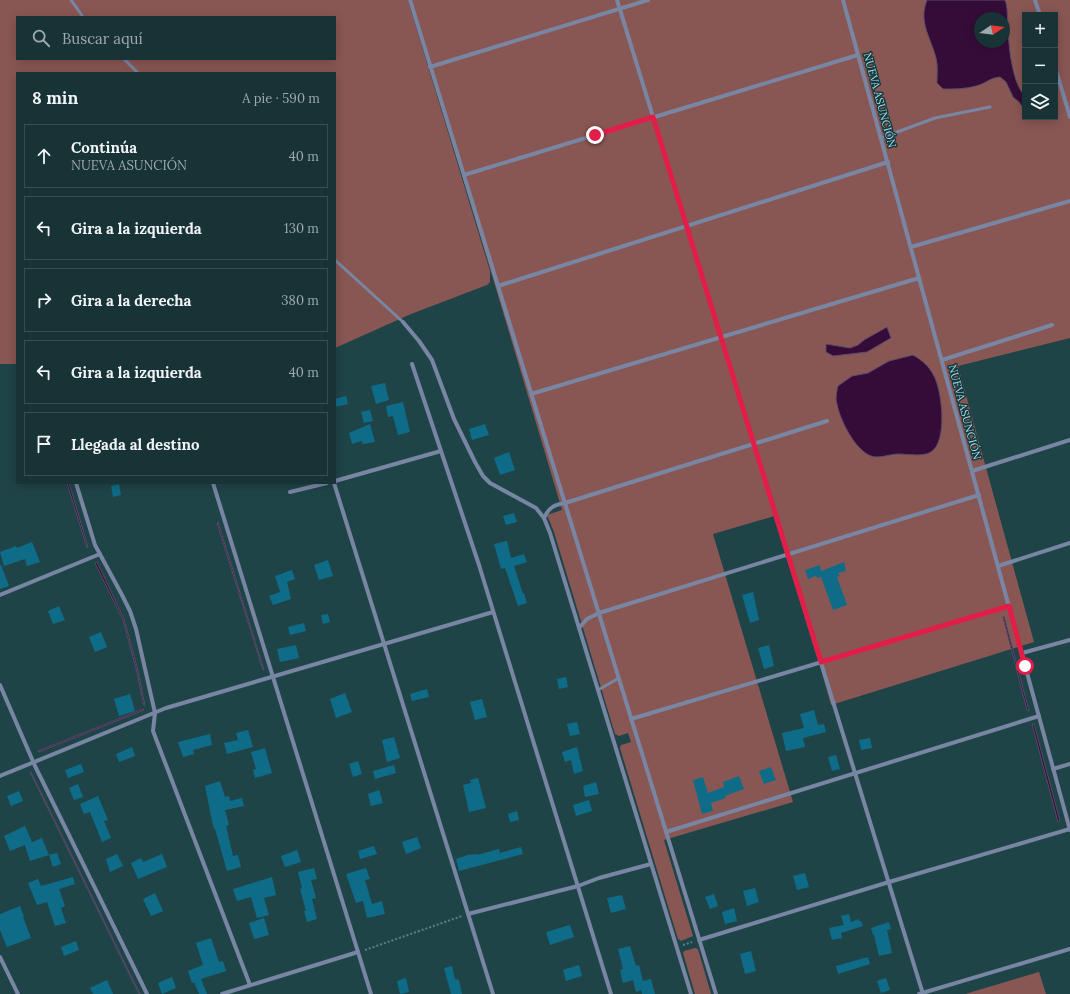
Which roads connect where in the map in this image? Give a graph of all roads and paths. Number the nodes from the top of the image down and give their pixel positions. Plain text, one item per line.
1 (71, 0) edge
2 (410, 0) edge
3 (617, 0) edge
4 (648, 0) edge
5 (843, 0) edge
6 (1035, 0) edge
7 (620, 8) junction
8 (1039, 12) edge
9 (82, 16) edge
10 (858, 55) junction
11 (125, 60) edge
12 (430, 67) junction
13 (137, 72) edge
14 (1058, 77) edge
15 (990, 107) dead end
16 (653, 117) junction
17 (1070, 117) edge
18 (881, 138) junction
19 (888, 162) junction
20 (464, 175) junction
21 (1070, 201) edge
22 (687, 226) junction
23 (911, 247) junction
24 (336, 261) edge
25 (919, 278) junction
26 (498, 286) junction
27 (403, 322) joint
28 (1052, 325) dead end
29 (721, 337) junction
30 (942, 360) junction
31 (412, 364) dead end
32 (531, 394) junction
33 (826, 421) dead end
34 (1070, 440) edge
35 (754, 444) junction
36 (441, 451) junction
37 (972, 471) junction
38 (336, 481) edge
39 (76, 484) edge
40 (213, 484) edge
41 (323, 484) edge
42 (335, 484) edge
43 (290, 492) dead end
44 (979, 496) junction
45 (565, 503) junction
46 (544, 518) junction
47 (1070, 543) edge
48 (100, 554) junction
49 (788, 555) junction
50 (998, 566) junction
51 (0, 594) edge
52 (1009, 606) junction
53 (493, 612) junction
54 (599, 613) junction
55 (579, 628) junction
56 (1070, 640) edge
57 (384, 644) junction
58 (1022, 653) junction
59 (821, 662) junction
60 (273, 677) junction
61 (619, 678) junction
62 (0, 685) edge
63 (598, 690) junction
64 (155, 713) junction
65 (1039, 716) junction
66 (631, 719) junction
67 (34, 762) junction
68 (1070, 764) edge
69 (1053, 769) junction
70 (855, 773) junction
71 (0, 776) edge
72 (1070, 829) edge
73 (666, 832) junction
74 (651, 864) junction
75 (889, 882) junction
76 (578, 886) junction
77 (468, 914) junction
78 (699, 940) junction
79 (677, 947) junction
80 (1070, 949) edge
81 (358, 952) junction
82 (0, 957) edge
83 (250, 985) junction
84 (18, 994) edge
85 (147, 994) edge
86 (222, 994) edge
87 (371, 994) edge
88 (493, 994) edge
89 (611, 994) edge
90 (691, 994) edge
91 (716, 994) edge
92 (921, 994) edge

1 - 9 lane
2 - 12 street
3 - 7 street
4 - 7 street
5 - 10 street, NUEVA ASUNCIÓN
6 - 8 street
7 - 12 street
7 - 16 street
10 - 16 street
10 - 18 street, NUEVA ASUNCIÓN
11 - 13 lane
12 - 20 street
14 - 17 street
15 - 18 lane
16 - 20 street
16 - 22 street
18 - 19 street, NUEVA ASUNCIÓN
19 - 22 street
19 - 23 street, NUEVA ASUNCIÓN
20 - 26 street
21 - 23 street
22 - 26 street
22 - 29 street
23 - 25 street, NUEVA ASUNCIÓN
24 - 27 lane
25 - 29 street
25 - 30 street, NUEVA ASUNCIÓN
26 - 32 street
27 - 46 street
28 - 30 street
29 - 32 street
29 - 35 street
30 - 37 street, NUEVA ASUNCIÓN
31 - 36 street
32 - 45 street
33 - 35 street
34 - 37 street
35 - 45 street
35 - 49 street
36 - 38 street
36 - 53 street
37 - 44 street, NUEVA ASUNCIÓN
39 - 48 street
40 - 60 street
41 - 43 street
42 - 57 street
44 - 49 street
44 - 50 street, NUEVA ASUNCIÓN
45 - 46 street
45 - 54 street
46 - 55 street
47 - 50 street
48 - 51 street
48 - 64 street
49 - 54 street
49 - 59 street
50 - 52 street, NUEVA ASUNCIÓN
52 - 58 street, NUEVA ASUNCIÓN
52 - 59 street
53 - 57 street
53 - 76 street
54 - 55 street
54 - 61 street
55 - 63 street
56 - 58 street
57 - 60 street
57 - 77 street
58 - 65 street, NUEVA ASUNCIÓN
59 - 66 street
59 - 70 street
60 - 64 street
60 - 81 street
61 - 63 lane
61 - 66 street
62 - 67 street
63 - 74 street
64 - 67 street
64 - 83 street
65 - 69 street, NUEVA ASUNCIÓN
65 - 70 street
66 - 73 street
67 - 71 street
67 - 85 street
68 - 69 street
69 - 72 street, NUEVA ASUNCIÓN
70 - 73 street
70 - 75 street
72 - 75 street
73 - 78 street
74 - 76 street
74 - 79 street
75 - 78 street
75 - 92 street
76 - 77 street
76 - 89 street
77 - 81 path
77 - 88 street
78 - 79 path
78 - 91 street
79 - 90 street
80 - 92 street
81 - 83 street
81 - 87 street
82 - 84 street
83 - 86 street

